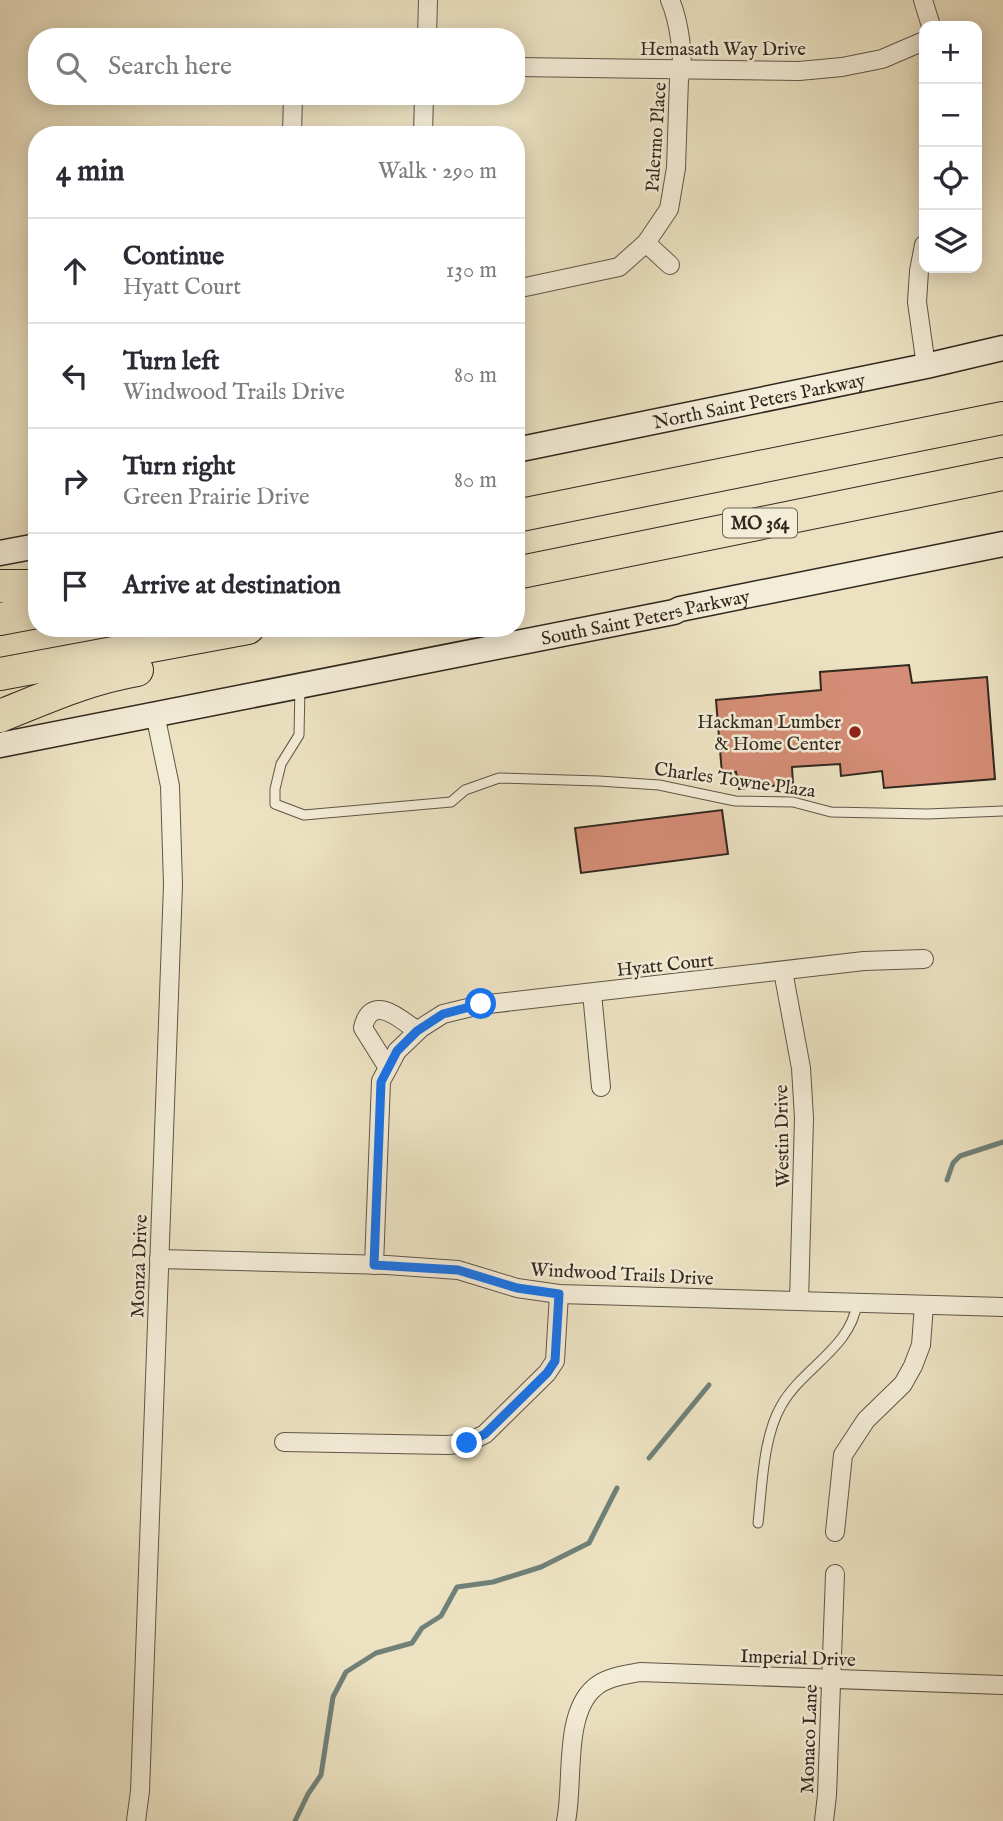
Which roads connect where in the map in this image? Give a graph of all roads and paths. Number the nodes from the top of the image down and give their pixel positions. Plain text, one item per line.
1 (428, 0) edge
2 (670, 0) edge
3 (922, 0) edge
4 (929, 21) edge
5 (426, 28) edge
6 (919, 43) edge
7 (525, 67) edge
8 (683, 69) junction
9 (293, 105) edge
10 (424, 105) edge
11 (292, 126) edge
12 (423, 126) edge
13 (646, 243) junction
14 (670, 265) dead end
15 (919, 271) edge
16 (525, 287) edge
17 (1003, 348) edge
18 (926, 366) junction
19 (1003, 418) edge
20 (525, 448) edge
21 (1003, 474) edge
22 (525, 514) edge
23 (1003, 544) edge
24 (28, 548) edge
25 (0, 553) edge
26 (525, 571) edge
27 (0, 586) edge
28 (28, 586) edge
29 (28, 614) edge
30 (0, 619) edge
31 (203, 637) edge
32 (206, 637) edge
33 (0, 674) edge
34 (300, 685) junction
35 (155, 714) junction
36 (0, 716) edge
37 (0, 745) edge
38 (1003, 811) edge
39 (924, 959) dead end
40 (783, 971) junction
41 (592, 993) junction
42 (417, 1031) junction
43 (388, 1068) junction
44 (601, 1087) dead end
45 (159, 1259) junction
46 (374, 1265) junction
47 (559, 1294) junction
48 (799, 1301) junction
49 (857, 1303) junction
50 (924, 1305) junction
51 (1003, 1307) edge
52 (284, 1442) dead end
53 (758, 1523) dead end
54 (835, 1532) dead end
55 (835, 1574) dead end
56 (831, 1680) junction
57 (1003, 1685) edge
58 (136, 1821) edge
59 (566, 1821) edge
60 (824, 1821) edge

1 - 5 street
2 - 8 street, Palermo Place
3 - 4 street
6 - 8 street, Hemasath Way Drive
7 - 8 street, Hemasath Way Drive
8 - 13 street, Palermo Place
9 - 11 street
10 - 12 street
13 - 14 street
13 - 16 street, Palermo Place
15 - 18 street
17 - 18 main road, North Saint Peters Parkway
18 - 20 main road, North Saint Peters Parkway
19 - 22 highway
21 - 26 highway, MO 364
23 - 34 main road, South Saint Peters Parkway
24 - 25 main road
27 - 28 highway
29 - 30 highway
31 - 33 highway
32 - 36 highway
34 - 35 main road, South Saint Peters Parkway
34 - 38 lane, Charles Towne Plaza
35 - 37 main road, South Saint Peters Parkway
35 - 45 street, Monza Drive
39 - 40 street, Hyatt Court
40 - 41 street, Hyatt Court
40 - 48 street, Westin Drive
41 - 42 street, Hyatt Court
41 - 44 street
42 - 43 street, Hyatt Court
42 - 43 street
43 - 46 street, Hyatt Court
45 - 46 street, Windwood Trails Drive
45 - 58 street, Monza Drive
46 - 47 street, Windwood Trails Drive
47 - 48 street, Windwood Trails Drive
47 - 52 street
48 - 49 street, Windwood Trails Drive
49 - 50 street, Windwood Trails Drive
49 - 53 lane
50 - 51 street, Windwood Trails Drive
50 - 54 street
55 - 56 street, Monaco Lane
56 - 57 street, Imperial Drive
56 - 59 street, Imperial Drive
56 - 60 street, Monaco Lane

